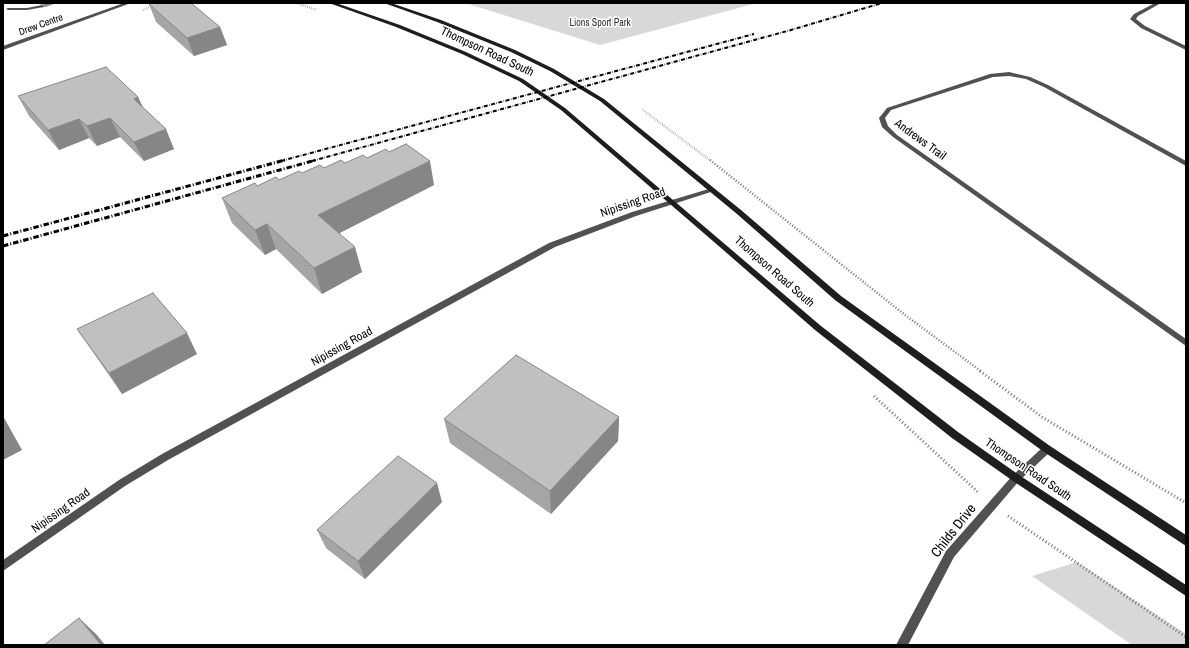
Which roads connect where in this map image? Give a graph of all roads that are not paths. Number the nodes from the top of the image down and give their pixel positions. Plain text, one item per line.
1 (24, 3) edge
2 (129, 3) edge
3 (331, 3) edge
4 (386, 3) edge
5 (1159, 3) edge
6 (3, 4) edge
7 (42, 6) dead end
8 (5, 10) edge
9 (3, 48) edge
10 (1186, 48) edge
11 (1186, 164) edge
12 (712, 190) junction
13 (671, 202) junction
14 (1186, 343) edge
15 (1047, 449) junction
16 (1016, 478) junction
17 (1186, 542) edge
18 (3, 566) edge
19 (1186, 591) edge
20 (902, 645) edge

1 - 8 street
2 - 9 street, Drew Centre
3 - 13 main road, Thompson Road South
4 - 12 main road, Thompson Road South
5 - 10 street
6 - 8 street
7 - 8 street
11 - 14 street, Andrews Trail
12 - 13 street, Nipissing Road
12 - 15 main road, Thompson Road South
13 - 16 main road, Thompson Road South
13 - 18 street, Nipissing Road
15 - 16 street, Childs Drive
15 - 17 main road, Thompson Road South
16 - 19 main road, Thompson Road South
16 - 20 street, Childs Drive

